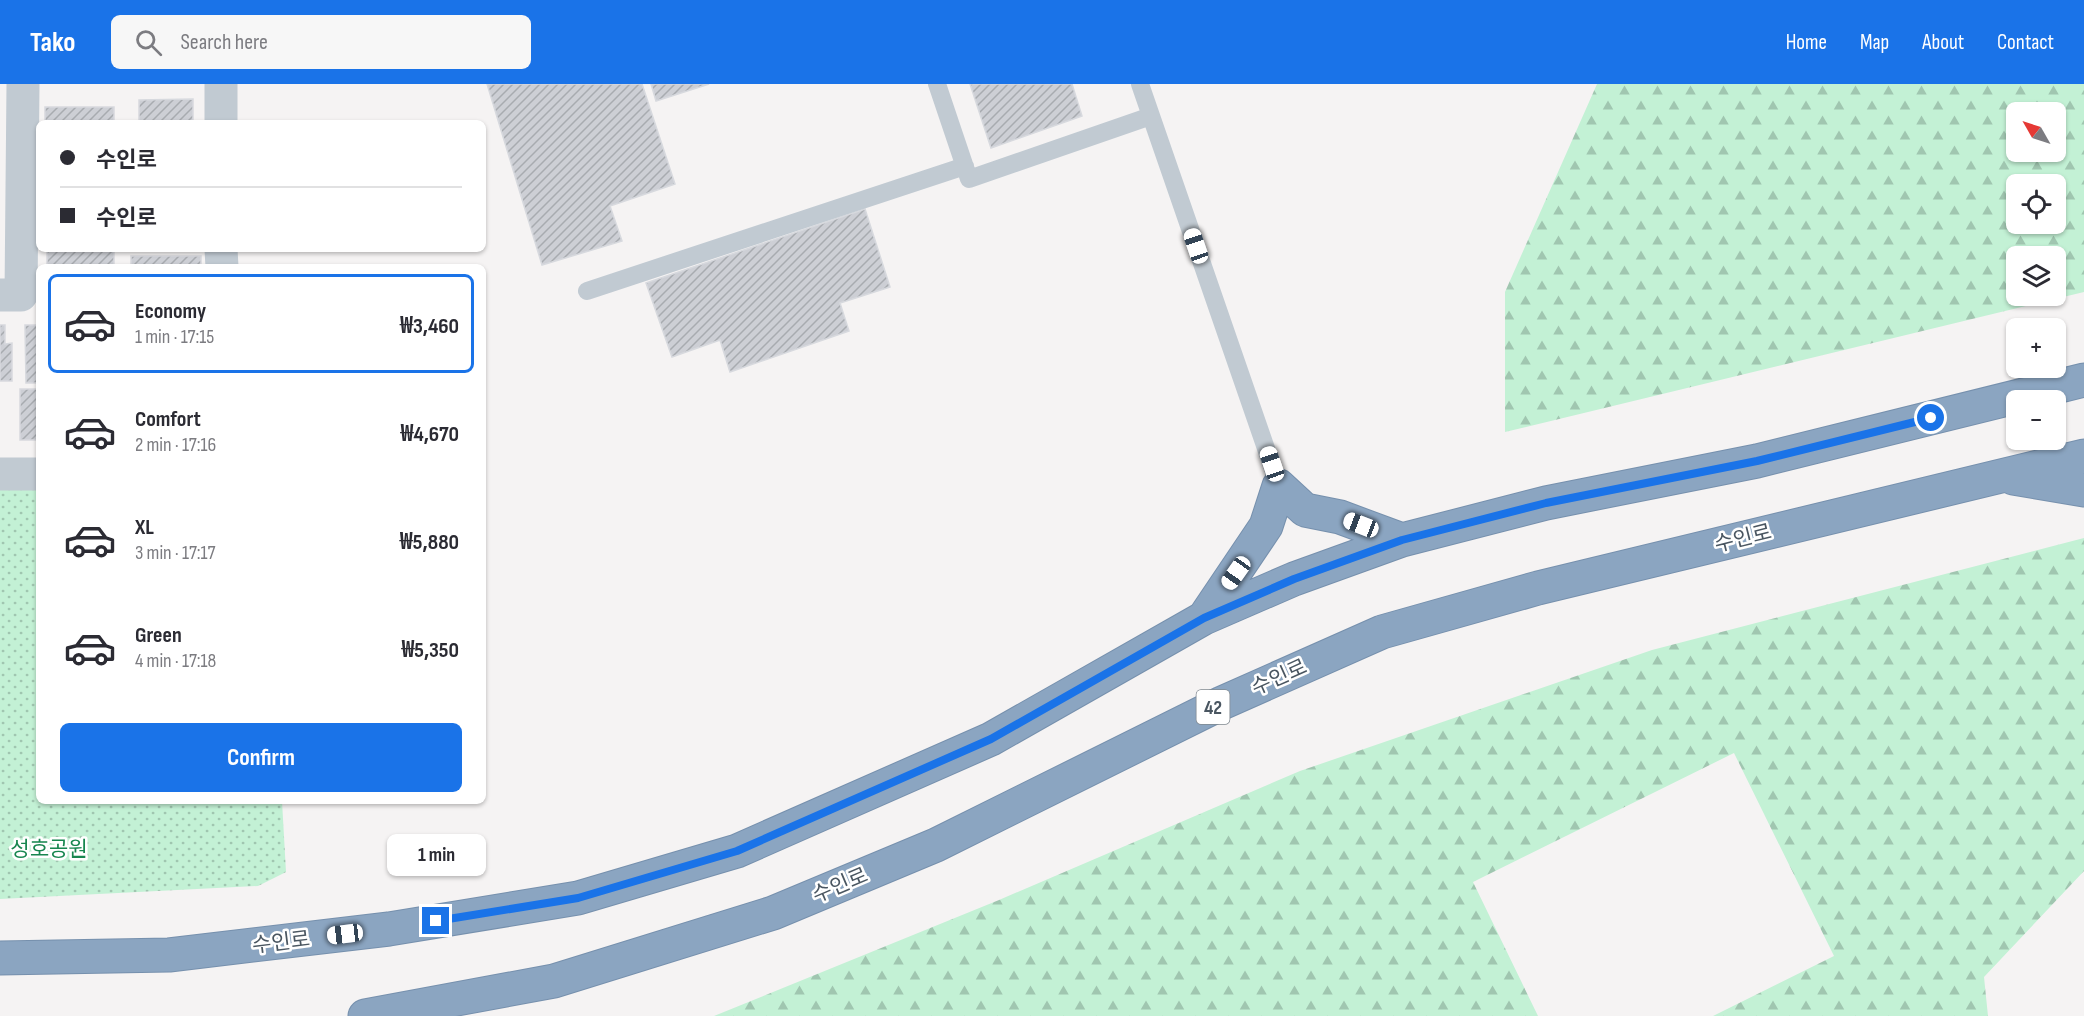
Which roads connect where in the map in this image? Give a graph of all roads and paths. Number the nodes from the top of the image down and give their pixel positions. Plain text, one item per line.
1 (23, 84) edge
2 (221, 84) edge
3 (937, 84) edge
4 (1140, 84) edge
5 (1151, 116) junction
6 (221, 120) edge
7 (965, 166) junction
8 (587, 291) dead end
9 (0, 295) edge
10 (2084, 380) edge
11 (2084, 456) edge
12 (0, 474) edge
13 (36, 474) edge
14 (2000, 476) junction
15 (1279, 486) junction
16 (2084, 490) edge
17 (1402, 540) junction
18 (1204, 618) junction
19 (0, 958) edge
20 (365, 1016) edge

1 - 9 street
2 - 6 street
3 - 7 lane
4 - 5 lane
5 - 7 lane
5 - 15 lane
7 - 8 lane
10 - 17 highway, 수인로
11 - 14 highway, 수인로 / 42
12 - 13 street
14 - 16 highway
14 - 20 highway, 수인로 / 42
15 - 17 highway
15 - 18 highway
17 - 18 highway, 수인로
18 - 19 highway, 수인로

